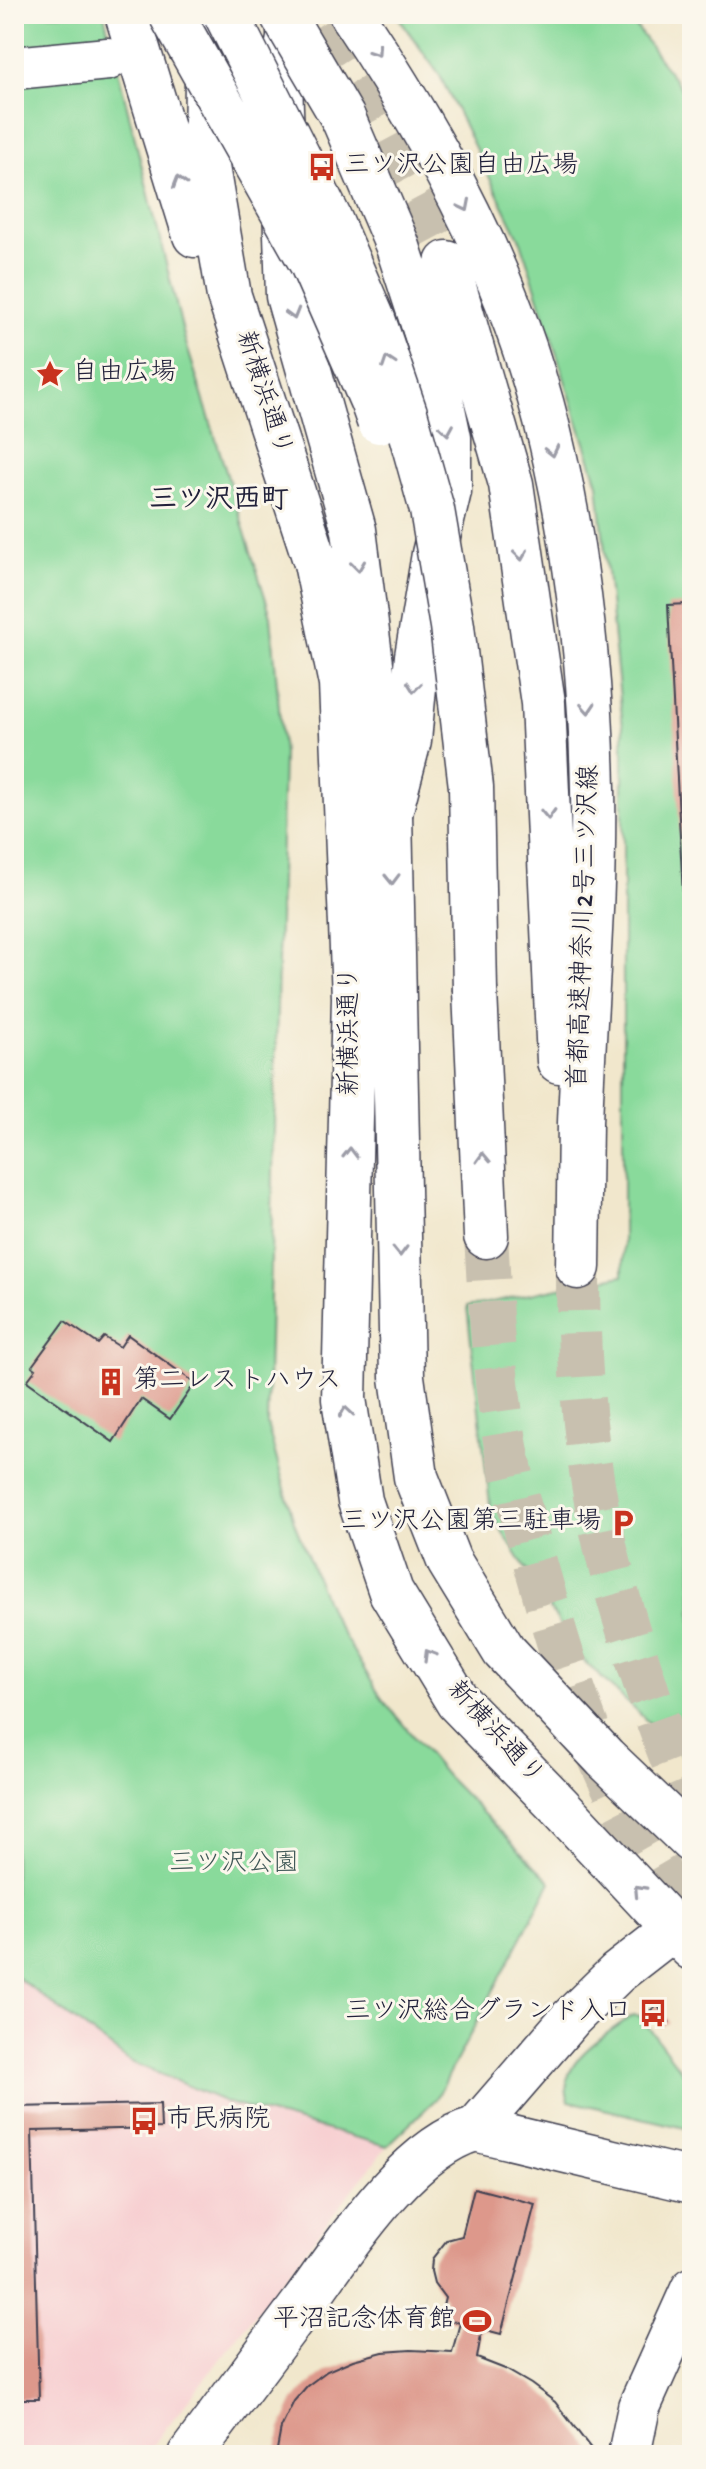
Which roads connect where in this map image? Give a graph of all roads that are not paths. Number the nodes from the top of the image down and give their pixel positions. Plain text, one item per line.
1 (127, 14) edge
2 (351, 14) edge
3 (203, 16) edge
4 (284, 20) edge
5 (108, 59) dead end
6 (14, 68) edge
7 (447, 263) tunnel mouth
8 (232, 303) junction
9 (390, 813) junction
10 (486, 1236) tunnel mouth
11 (692, 1841) edge
12 (684, 1938) edge
13 (475, 2129) junction
14 (692, 2181) edge
15 (692, 2289) edge
16 (190, 2455) edge
17 (629, 2455) edge

8 -> 1 main road
2 - 7 main road, 首都高速神奈川2号三ツ沢線
3 - 4 street
3 - 8 main road, 新横浜通り
10 -> 3 main road, bridge
4 -> 9 main road, 新横浜通り
4 -> 9 main road, bridge
5 - 6 street
12 -> 8 main road, 新横浜通り
9 -> 11 main road, 新横浜通り
12 - 13 street
13 - 14 main road
13 - 16 main road
15 - 17 street

